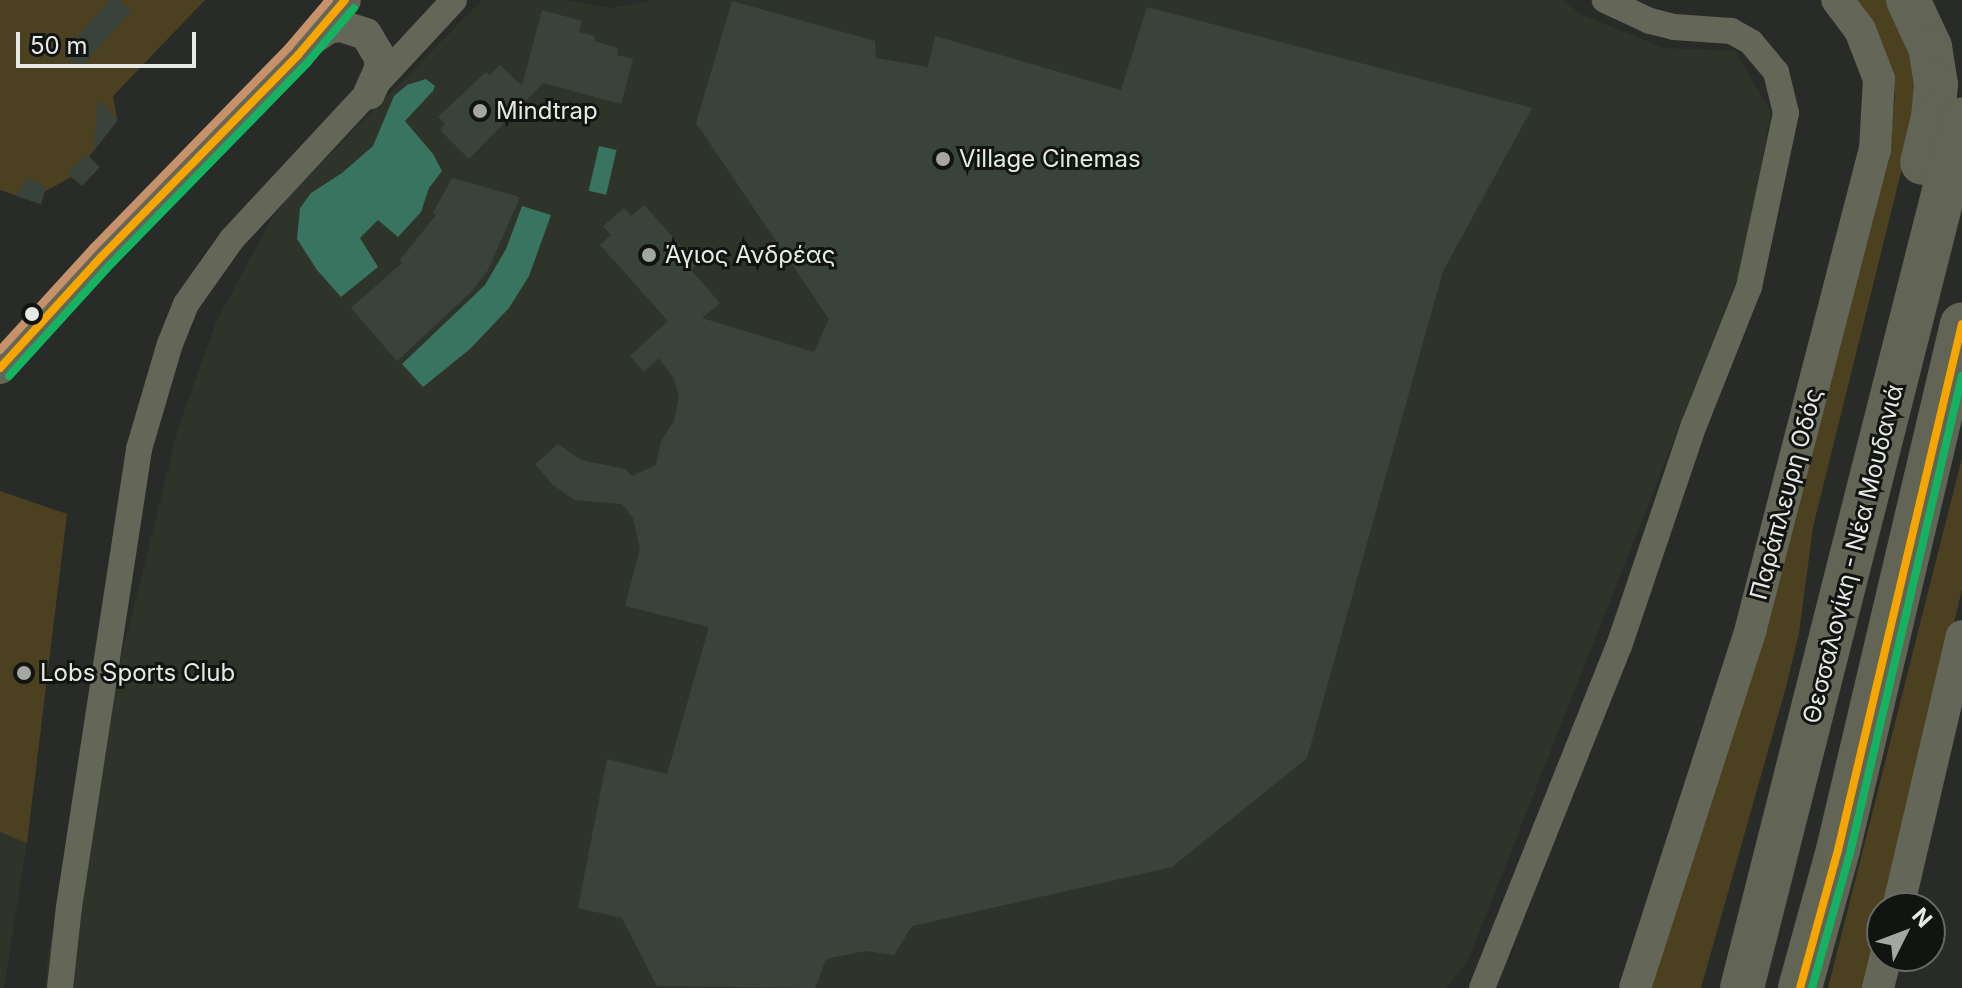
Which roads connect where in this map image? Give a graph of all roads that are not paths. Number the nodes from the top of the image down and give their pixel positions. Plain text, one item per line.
1 (345, 0) edge
2 (1605, 0) edge
3 (1837, 0) edge
4 (1908, 0) edge
5 (453, 4) edge
6 (309, 42) junction
7 (369, 94) junction
8 (1962, 119) edge
9 (1962, 324) edge
10 (0, 368) edge
11 (1962, 636) edge
12 (1811, 725) junction
13 (1838, 850) junction
14 (1902, 892) edge
15 (1635, 986) edge
16 (60, 988) edge
17 (1482, 988) edge
18 (1742, 988) edge
19 (1800, 988) edge
20 (1813, 988) edge

1 - 6 street
2 - 17 street
3 - 15 street, Παράπλευρη Οδός
4 - 12 highway
5 - 7 street
6 - 7 street
6 - 10 street
7 - 16 street
8 - 12 highway, Θεσσαλονίκη - Νέα Μουδανιά
9 - 13 highway, Θεσσαλονίκη - Νέα Μουδανιά
11 - 14 street
12 - 18 highway, Θεσσαλονίκη - Νέα Μουδανιά
13 - 19 highway, Θεσσαλονίκη - Νέα Μουδανιά
13 - 20 highway

